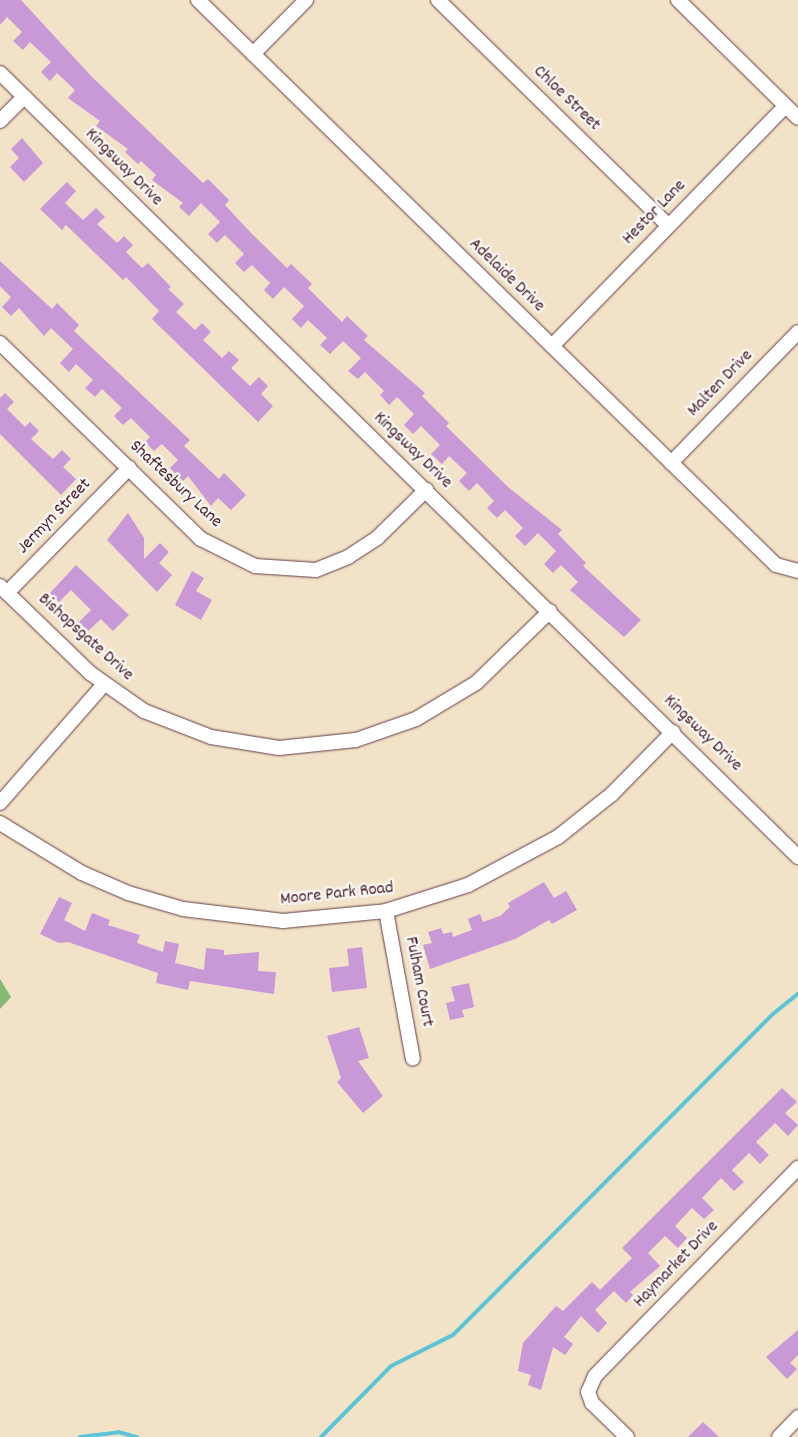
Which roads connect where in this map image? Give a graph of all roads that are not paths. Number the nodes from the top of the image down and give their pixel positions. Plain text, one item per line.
1 (198, 0) edge
2 (306, 0) edge
3 (438, 0) edge
4 (678, 0) edge
5 (253, 54) junction
6 (0, 73) edge
7 (24, 97) junction
8 (785, 106) junction
9 (798, 118) edge
10 (0, 121) edge
11 (668, 225) junction
12 (798, 332) edge
13 (0, 343) edge
14 (552, 346) junction
15 (671, 463) junction
16 (129, 468) junction
17 (426, 490) junction
18 (795, 571) edge
19 (4, 589) edge
20 (550, 612) junction
21 (104, 684) junction
22 (673, 732) junction
23 (0, 803) edge
24 (0, 823) edge
25 (796, 851) edge
26 (386, 911) junction
27 (414, 1059) dead end
28 (798, 1168) edge
29 (798, 1417) edge
30 (627, 1437) edge
31 (779, 1437) edge

1 - 5 street, Adelaide Drive
2 - 5 street
3 - 11 street, Chloe Street
4 - 8 street
5 - 14 street, Adelaide Drive
6 - 7 street, Kingsway Drive
7 - 10 street
7 - 17 street, Kingsway Drive
8 - 9 street
8 - 11 street, Hestor Lane
11 - 14 street, Hestor Lane
12 - 15 street, Malten Drive
13 - 16 street, Shaftesbury Lane
14 - 15 street, Adelaide Drive
15 - 18 street, Adelaide Drive
16 - 17 street, Shaftesbury Lane
16 - 19 street, Jermyn Street
17 - 20 street, Kingsway Drive
19 - 21 street, Bishopsgate Drive
20 - 21 street, Bishopsgate Drive
20 - 22 street, Kingsway Drive
21 - 23 street
22 - 25 street, Kingsway Drive
22 - 26 street, Moore Park Road
24 - 26 street, Moore Park Road
26 - 27 street, Fulham Court
28 - 30 street, Haymarket Drive
29 - 31 street

